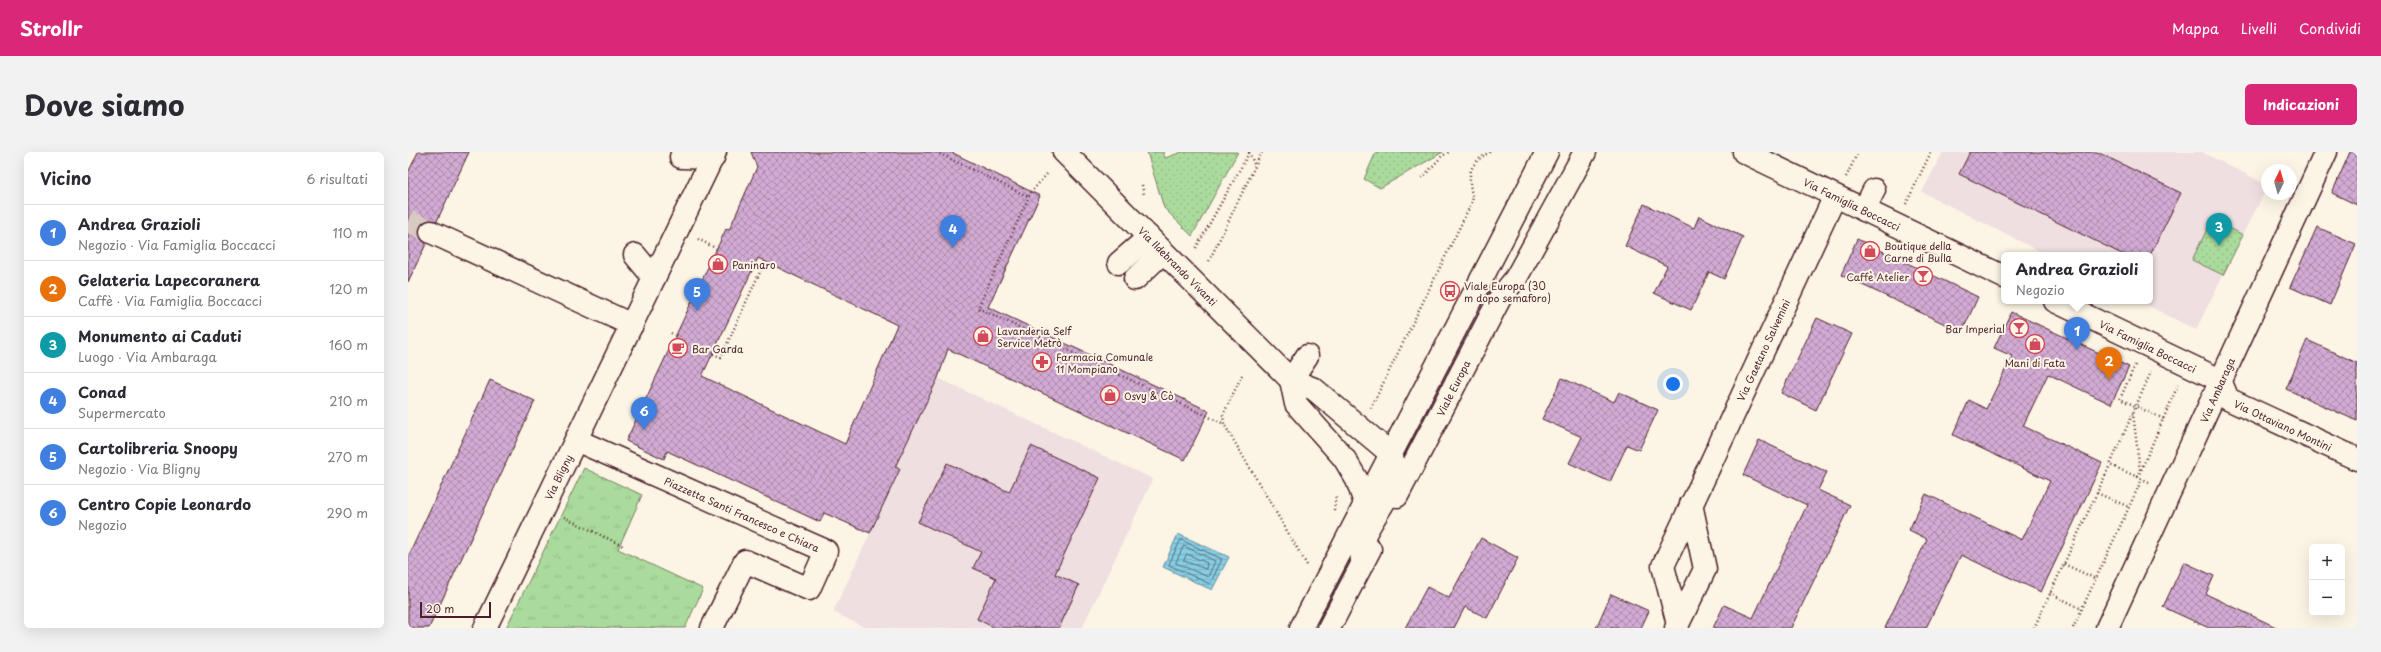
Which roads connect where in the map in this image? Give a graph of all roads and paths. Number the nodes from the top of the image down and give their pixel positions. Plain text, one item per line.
1 (936, 152) edge
2 (1064, 152) edge
3 (1262, 152) edge
4 (1449, 152) edge
5 (1490, 152) edge
6 (1546, 152) edge
7 (1585, 152) edge
8 (1744, 152) edge
9 (1858, 152) edge
10 (1931, 152) edge
11 (2326, 152) edge
12 (1249, 153) edge
13 (714, 155) edge
14 (681, 157) dead end
15 (1255, 166) junction
16 (1047, 174) dead end
17 (1841, 175) dead end
18 (1422, 178) dead end
19 (1142, 185) dead end
20 (1874, 190) dead end
21 (1144, 194) dead end
22 (1835, 196) junction
23 (1029, 197) junction
24 (1905, 205) dead end
25 (1864, 210) junction
26 (431, 232) tunnel mouth
27 (1156, 244) junction
28 (1196, 248) dead end
29 (635, 255) dead end
30 (764, 261) dead end
31 (1209, 261) dead end
32 (1119, 263) dead end
33 (754, 267) dead end
34 (761, 270) junction
35 (2001, 276) edge
36 (654, 278) junction
37 (1135, 279) dead end
38 (2061, 304) edge
39 (632, 325) junction
40 (671, 333) dead end
41 (676, 336) dead end
42 (713, 354) dead end
43 (1307, 356) dead end
44 (2137, 361) dead end
45 (2152, 368) dead end
46 (1242, 376) dead end
47 (1291, 380) junction
48 (2220, 380) junction
49 (2179, 381) dead end
50 (2136, 406) junction
51 (1369, 411) dead end
52 (2133, 412) junction
53 (2164, 419) junction
54 (1224, 424) junction
55 (576, 440) junction
56 (1390, 453) junction
57 (2357, 460) edge
58 (2110, 465) junction
59 (2140, 472) junction
60 (2138, 477) junction
61 (2142, 478) junction
62 (2171, 491) junction
63 (2097, 493) junction
64 (1365, 503) junction
65 (1691, 504) junction
66 (2129, 507) junction
67 (557, 514) dead end
68 (623, 546) dead end
69 (1362, 563) junction
70 (2064, 564) junction
71 (1307, 565) dead end
72 (2096, 579) junction
73 (2050, 593) junction
74 (2082, 609) junction
75 (1677, 626) edge
76 (485, 628) edge
77 (712, 628) edge
78 (1301, 628) edge
79 (1329, 628) edge
80 (2034, 628) edge
81 (2073, 628) edge
82 (2107, 628) edge

1 - 23 path
2 - 27 street, Via Ildebrando Vivanti
3 - 15 path
4 - 18 path
5 - 51 path
6 - 56 street
7 - 69 street, Viale Europa
8 - 22 street, Via Famiglia Boccacci
9 - 17 path
10 - 24 path
11 - 48 street, Via Ambaraga
12 - 15 path
12 - 28 path
13 - 14 street, Via Bligny
13 - 36 street, Via Bligny
15 - 31 path
16 - 23 path
19 - 21 path
20 - 25 street
22 - 25 street, Via Famiglia Boccacci
22 - 65 street, Via Gaetano Salvemini
23 - 54 path
25 - 35 street, Via Famiglia Boccacci
26 - 39 street
27 - 32 street
27 - 37 street
27 - 47 street, Via Ildebrando Vivanti
29 - 36 street
30 - 34 path
33 - 34 path
34 - 42 path
36 - 39 street, Via Bligny
38 - 48 street, Via Famiglia Boccacci
39 - 55 street, Via Bligny
40 - 41 path
43 - 47 street
44 - 50 path
45 - 50 path
46 - 54 path
47 - 56 street, Via Ildebrando Vivanti
47 - 64 street
48 - 57 street, Via Ottaviano Montini
48 - 62 street, Via Ambaraga
49 - 53 path
50 - 52 path
50 - 53 path
52 - 58 path
52 - 59 path
53 - 59 path
54 - 71 path
55 - 76 street, Via Bligny
55 - 77 street, Piazzetta Santi Francesco e Chiara
56 - 64 street
56 - 69 street
58 - 60 path
58 - 63 path
59 - 60 path
60 - 61 path
61 - 62 path
61 - 66 path
62 - 82 street, Via Ambaraga
63 - 66 path
63 - 70 path
64 - 78 street
65 - 75 street, Via Gaetano Salvemini
65 - 75 street, Via Gaetano Salvemini
66 - 72 path
67 - 68 path
69 - 79 street, Viale Europa
70 - 72 path
70 - 73 path
72 - 74 path
73 - 74 path
73 - 80 path
74 - 81 path

